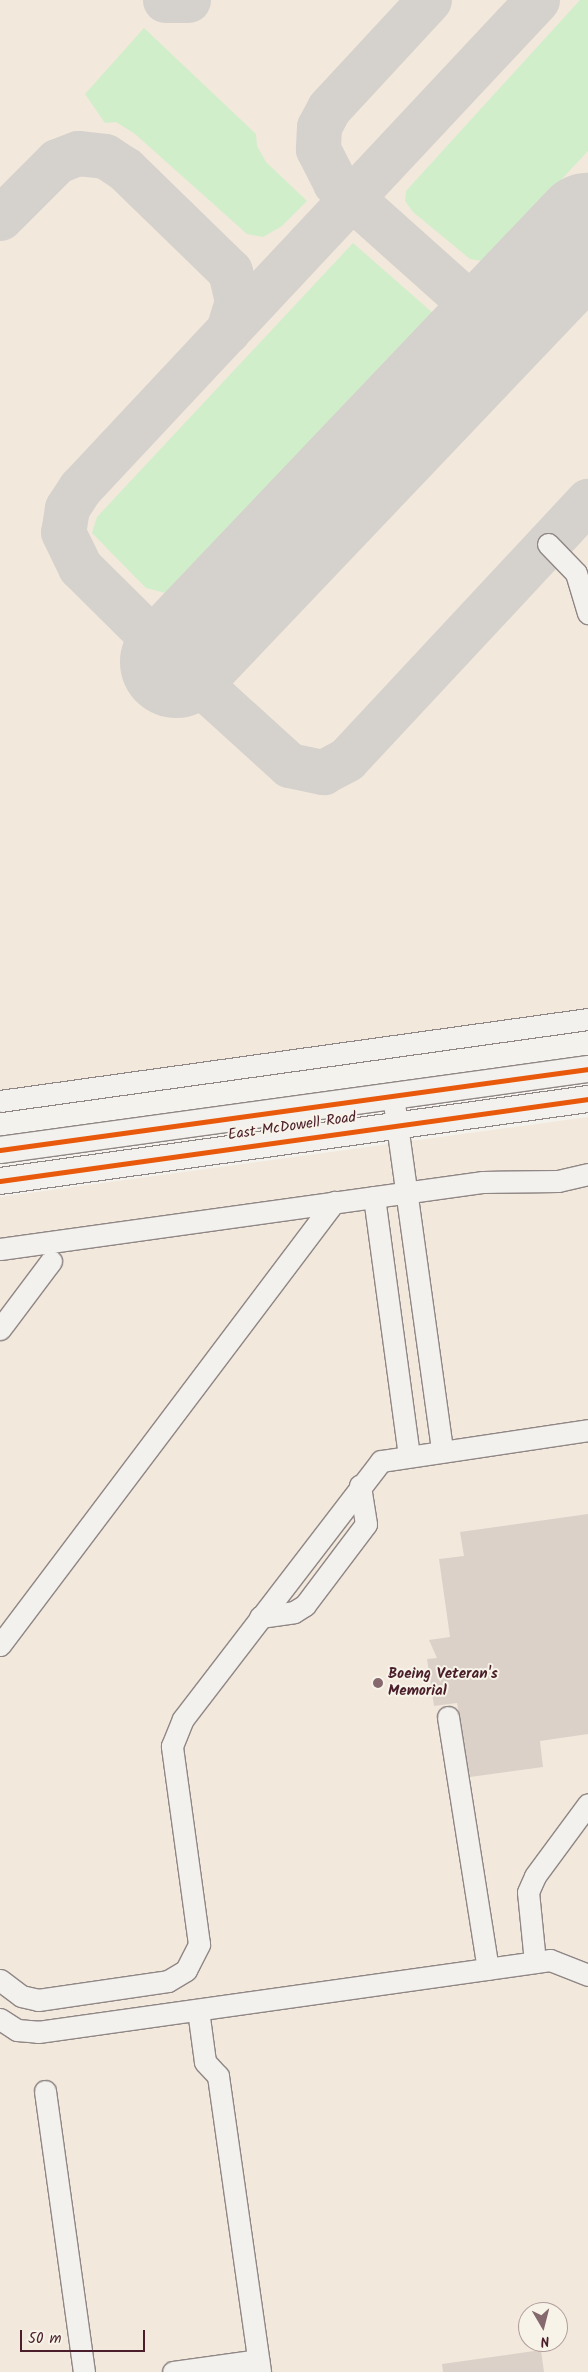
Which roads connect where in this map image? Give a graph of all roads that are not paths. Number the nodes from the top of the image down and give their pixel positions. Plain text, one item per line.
1 (548, 544) dead end
2 (588, 613) edge
3 (588, 1019) edge
4 (588, 1069) edge
5 (393, 1096) junction
6 (588, 1099) edge
7 (0, 1101) edge
8 (397, 1125) junction
9 (0, 1150) edge
10 (588, 1174) edge
11 (0, 1181) edge
12 (406, 1192) junction
13 (374, 1197) junction
14 (334, 1202) junction
15 (0, 1249) edge
16 (51, 1261) dead end
17 (0, 1329) edge
18 (588, 1430) edge
19 (442, 1451) junction
20 (409, 1455) junction
21 (360, 1485) junction
22 (260, 1617) junction
23 (0, 1645) edge
24 (448, 1717) dead end
25 (588, 1804) edge
26 (535, 1962) junction
27 (488, 1969) junction
28 (588, 1975) edge
29 (0, 1980) edge
30 (198, 2010) junction
31 (0, 2019) edge
32 (45, 2090) dead end
33 (259, 2366) edge
34 (84, 2372) edge
35 (173, 2372) edge

1 - 2 lane
3 - 7 lane
4 - 5 main road, East McDowell Road
5 - 8 lane
5 - 9 main road, East McDowell Road
6 - 8 main road, East McDowell Road
8 - 11 main road, East McDowell Road
8 - 12 lane
10 - 12 lane
12 - 13 lane
12 - 19 lane
13 - 14 lane
13 - 20 lane
14 - 15 lane
14 - 23 lane
16 - 17 lane
18 - 19 lane
19 - 20 lane
20 - 21 lane
21 - 22 lane
21 - 22 lane
22 - 29 lane
24 - 27 lane
25 - 26 lane
26 - 27 lane
26 - 28 lane
27 - 30 lane
30 - 31 lane
30 - 33 lane
32 - 34 lane
33 - 35 lane

